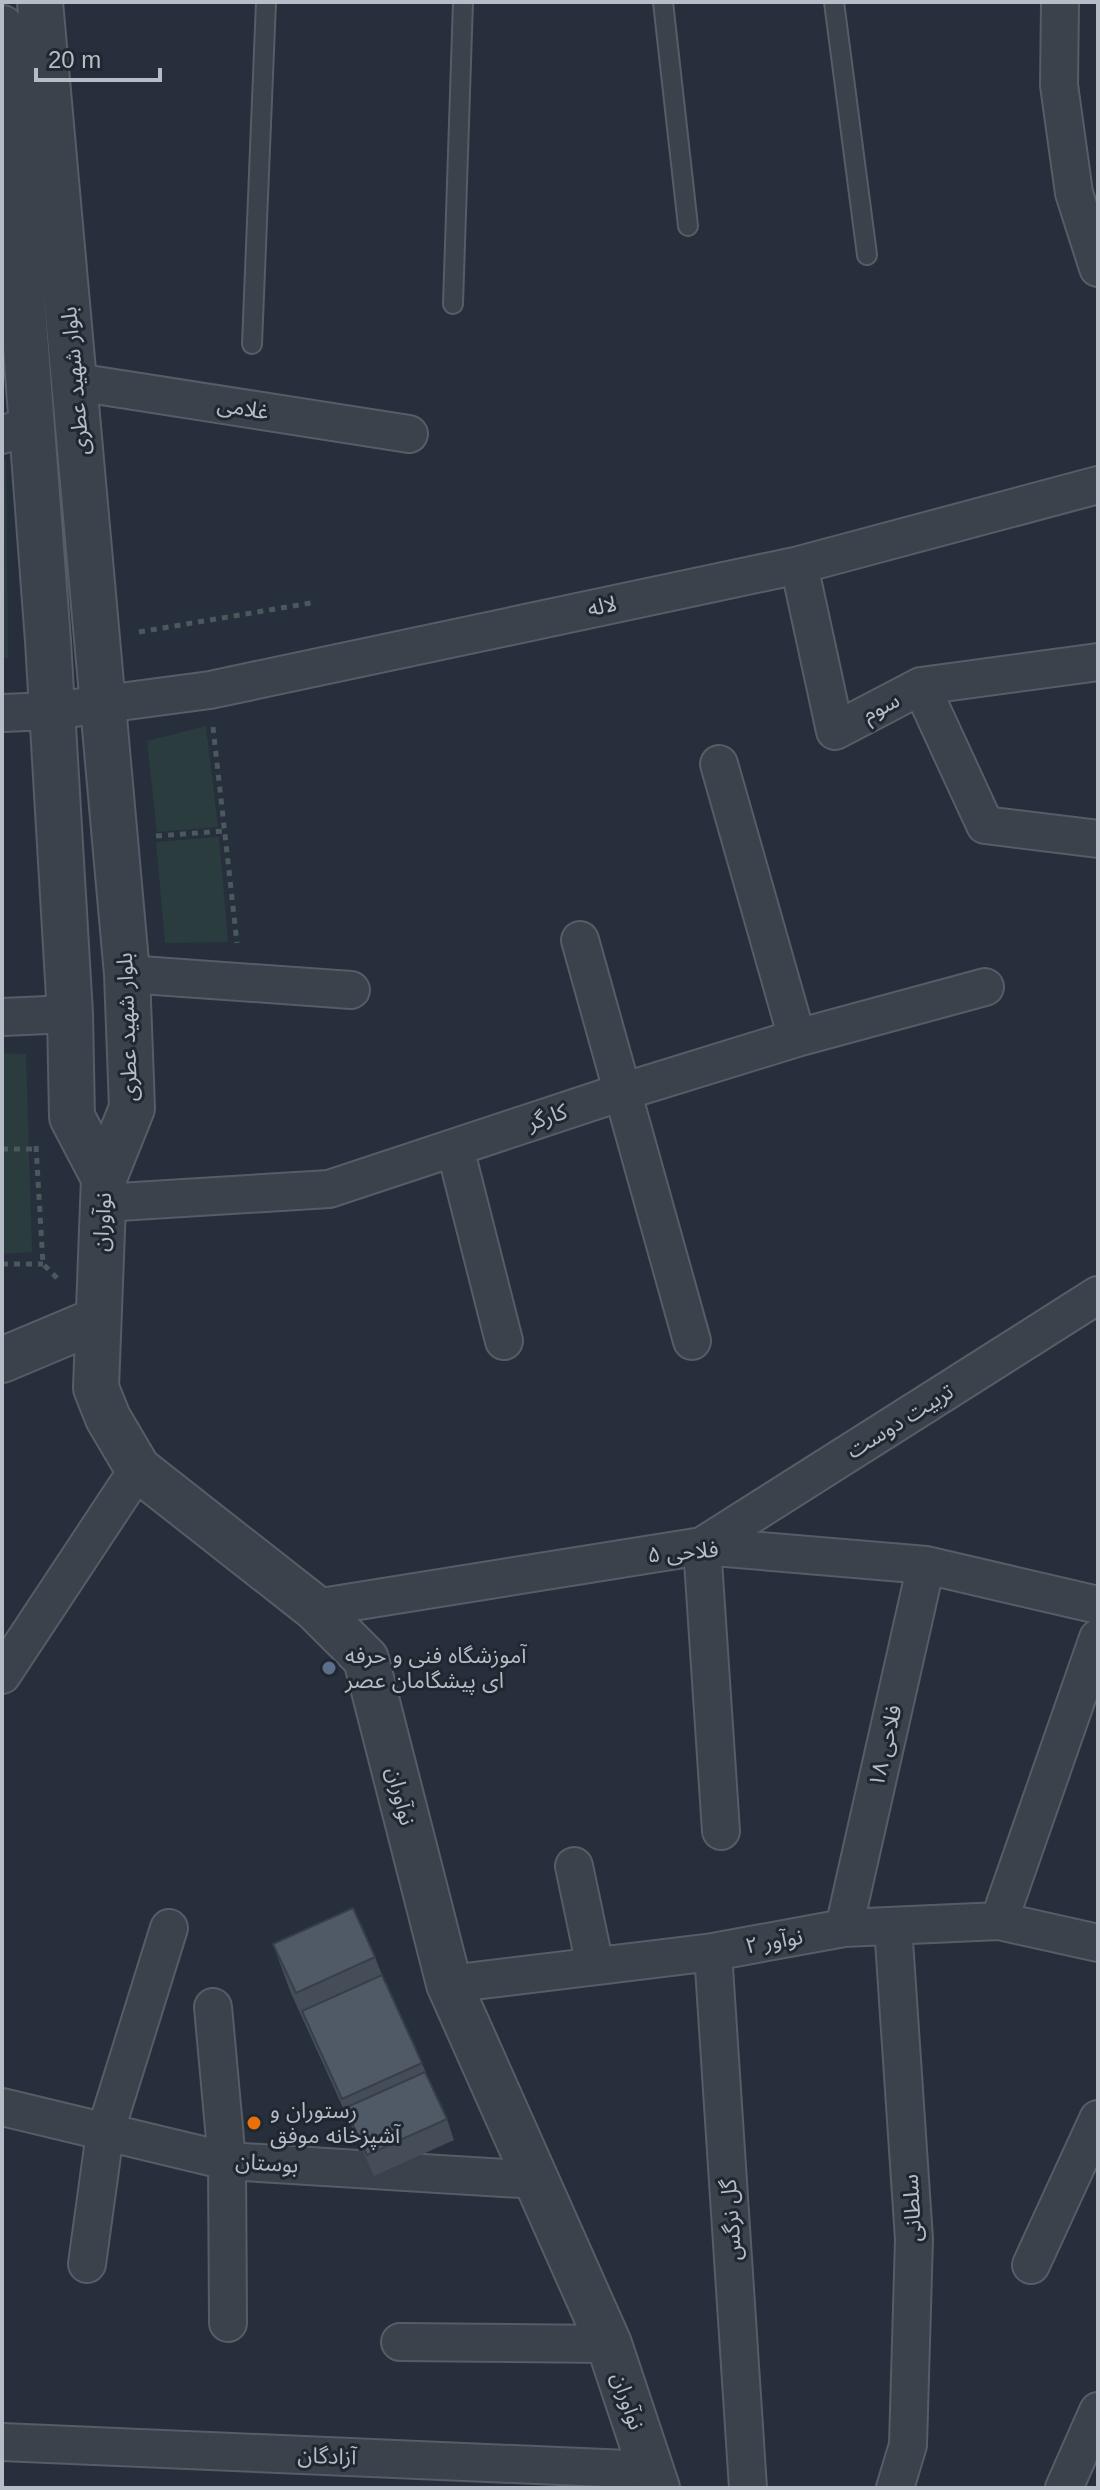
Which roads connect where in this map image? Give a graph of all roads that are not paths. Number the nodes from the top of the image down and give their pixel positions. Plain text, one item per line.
1 (40, 2) edge
2 (266, 2) edge
3 (463, 2) edge
4 (663, 2) edge
5 (834, 2) edge
6 (1060, 2) edge
7 (2, 28) edge
8 (6, 116) edge
9 (688, 226) dead end
10 (867, 255) dead end
11 (1098, 268) edge
12 (453, 304) dead end
13 (252, 344) dead end
14 (76, 382) junction
15 (17, 429) edge
16 (409, 434) dead end
17 (1098, 485) edge
18 (799, 565) junction
19 (1098, 662) edge
20 (921, 686) junction
21 (102, 705) junction
22 (52, 711) junction
23 (2, 713) edge
24 (719, 764) dead end
25 (1098, 839) edge
26 (580, 940) dead end
27 (127, 974) junction
28 (985, 987) dead end
29 (351, 990) dead end
30 (70, 1014) junction
31 (2, 1017) edge
32 (797, 1038) junction
33 (622, 1092) junction
34 (455, 1148) junction
35 (103, 1190) junction
36 (1098, 1295) edge
37 (97, 1320) junction
38 (2, 1331) edge
39 (504, 1341) dead end
40 (692, 1341) dead end
41 (2, 1360) edge
42 (138, 1469) junction
43 (702, 1546) junction
44 (926, 1565) junction
45 (1098, 1605) edge
46 (315, 1608) junction
47 (1098, 1638) edge
48 (2, 1675) edge
49 (721, 1831) dead end
50 (574, 1866) dead end
51 (999, 1921) junction
52 (893, 1926) junction
53 (169, 1928) dead end
54 (844, 1928) junction
55 (1098, 1943) edge
56 (713, 1952) junction
57 (595, 1966) junction
58 (449, 1984) junction
59 (213, 2007) dead end
60 (2, 2107) edge
61 (1098, 2119) edge
62 (105, 2133) junction
63 (227, 2161) junction
64 (537, 2180) junction
65 (87, 2264) dead end
66 (1031, 2265) dead end
67 (228, 2323) dead end
68 (400, 2342) dead end
69 (609, 2344) junction
70 (1098, 2411) edge
71 (2, 2442) edge
72 (664, 2482) edge
73 (748, 2488) edge
74 (895, 2488) edge
75 (1064, 2488) edge

1 - 14 street, بلوار شهید عطری
2 - 13 lane
3 - 12 lane
4 - 9 lane
5 - 10 lane
6 - 11 street
7 - 8 street, بلوار شهید عطری
8 - 15 street, بلوار شهید عطری
14 - 16 street, غلامی
14 - 21 street, بلوار شهید عطری
15 - 22 street, بلوار شهید عطری
17 - 18 street, لاله
18 - 20 street, سوم
18 - 21 street, لاله
19 - 20 street, سوم
20 - 25 street
21 - 22 street, لاله
21 - 27 street, بلوار شهید عطری
22 - 23 street, لاله
22 - 30 street, بلوار شهید عطری
24 - 32 street
26 - 33 street
27 - 29 street
27 - 35 street, بلوار شهید عطری
28 - 32 street, کارگر
30 - 31 street
30 - 35 street, بلوار شهید عطری
32 - 33 street, کارگر
33 - 34 street, کارگر
33 - 40 street
34 - 35 street, کارگر
34 - 39 street
35 - 37 street, نوآوران
36 - 43 street, تربیت دوست
37 - 38 street
37 - 41 street
37 - 42 street, نوآوران
42 - 46 street, نوآوران
42 - 48 street
43 - 44 street, فلاحی ۵
43 - 46 street, فلاحی ۵
43 - 49 street
44 - 45 street, فلاحی ۵
44 - 54 street, فلاحی ۱۸
46 - 58 street, نوآوران
47 - 51 street
50 - 57 street
51 - 52 street, نوآور ۲
51 - 55 street, نوآور ۲
52 - 54 street, نوآور ۲
52 - 74 street, سلطانی
53 - 62 street
54 - 56 street, نوآور ۲
56 - 57 street, نوآور ۲
56 - 73 street, گل نرگس
57 - 58 street, نوآور ۲
58 - 64 street, نوآوران
59 - 63 street
60 - 62 street, بوستان
61 - 66 street
62 - 63 street, بوستان
62 - 65 street
63 - 64 street, بوستان
63 - 67 street
64 - 69 street, نوآوران
68 - 69 street
69 - 72 street, نوآوران
70 - 75 street
71 - 72 street, آزادگان

